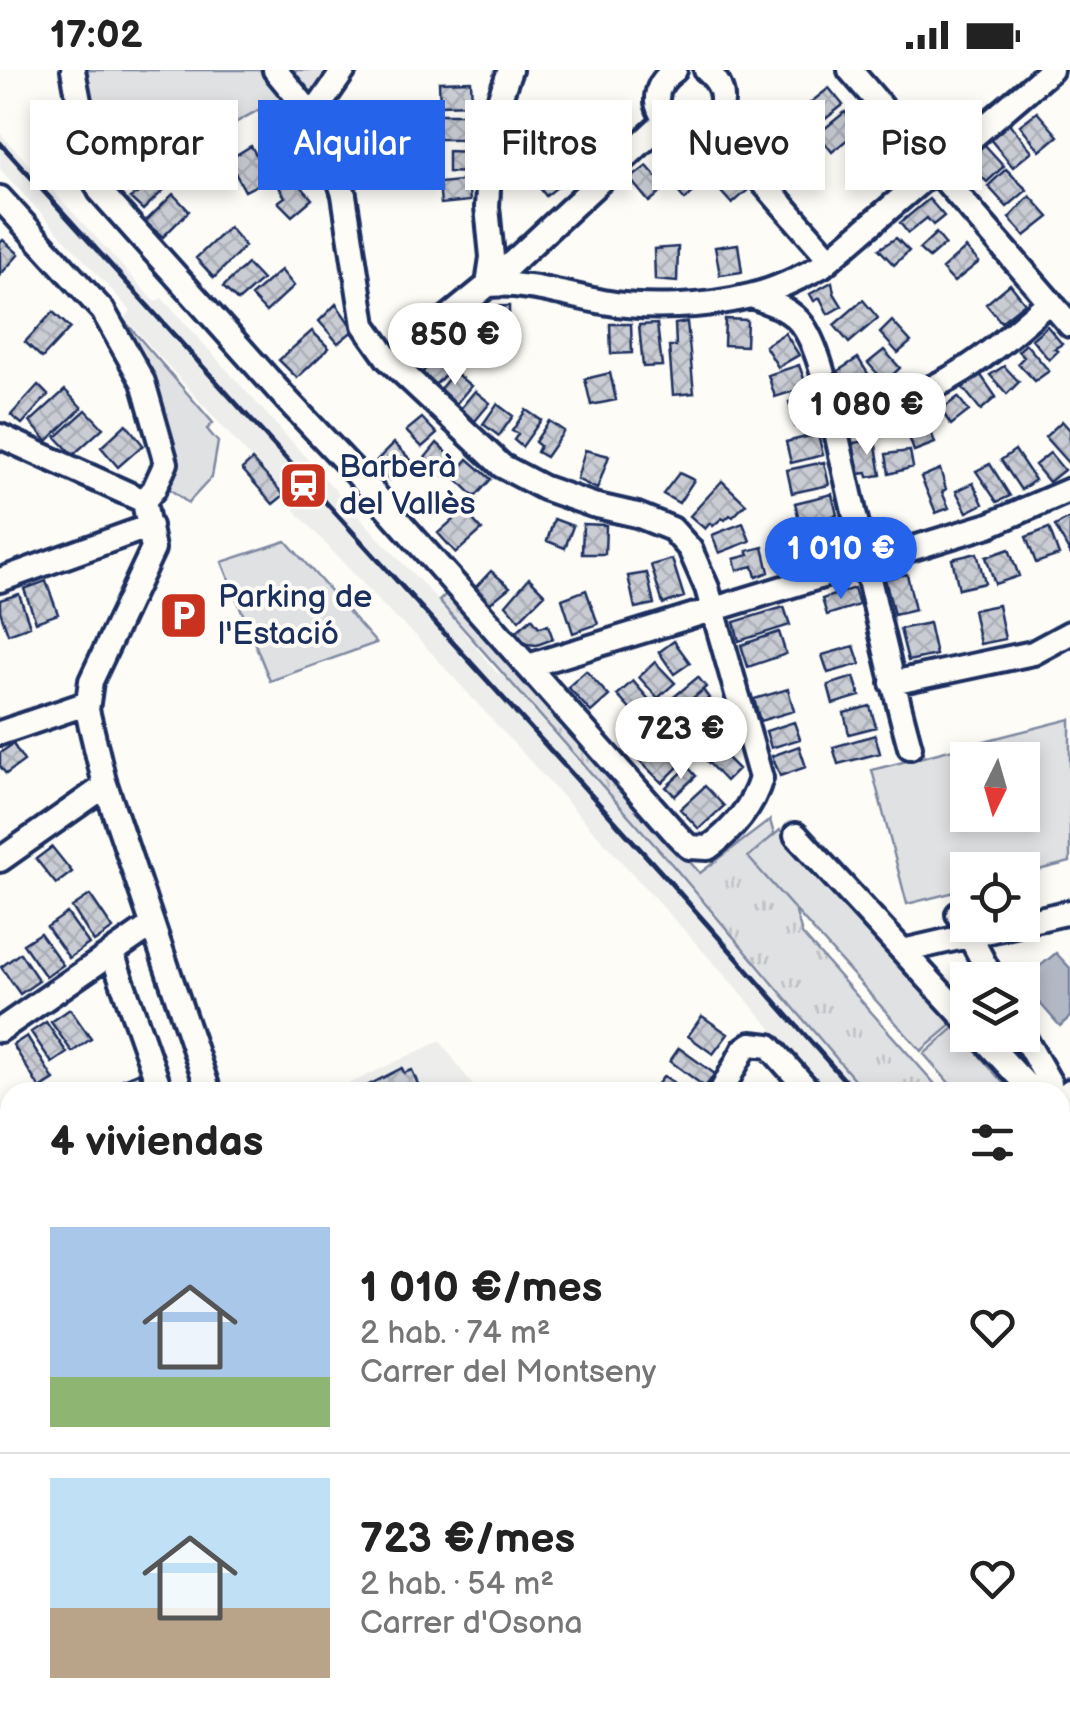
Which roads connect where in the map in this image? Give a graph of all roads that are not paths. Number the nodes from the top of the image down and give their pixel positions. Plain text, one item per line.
1 (73, 70) edge
2 (275, 70) edge
3 (344, 70) edge
4 (491, 70) edge
5 (510, 70) edge
6 (850, 70) edge
7 (1051, 70) edge
8 (670, 71) edge
9 (714, 72) edge
10 (300, 100) edge
11 (323, 100) edge
12 (492, 100) edge
13 (499, 100) edge
14 (657, 100) edge
15 (723, 100) edge
16 (876, 100) edge
17 (982, 130) edge
18 (652, 133) edge
19 (343, 190) edge
20 (489, 190) edge
21 (770, 190) edge
22 (912, 190) edge
23 (953, 190) edge
24 (3, 207) edge
25 (830, 259) junction
26 (488, 285) junction
27 (751, 296) junction
28 (1050, 301) junction
29 (1070, 324) edge
30 (395, 364) junction
31 (833, 422) junction
32 (0, 436) edge
33 (1070, 490) edge
34 (144, 501) junction
35 (150, 526) junction
36 (866, 562) junction
37 (0, 580) edge
38 (712, 609) junction
39 (1070, 633) edge
40 (528, 666) junction
41 (892, 683) junction
42 (88, 703) junction
43 (0, 733) edge
44 (910, 747) dead end
45 (106, 786) junction
46 (796, 835) dead end
47 (0, 860) edge
48 (1070, 912) edge
49 (1040, 919) edge
50 (152, 925) junction
51 (950, 931) edge
52 (903, 952) junction
53 (112, 953) junction
54 (950, 1008) edge
55 (0, 1030) edge
56 (990, 1052) edge
57 (1032, 1052) edge
58 (157, 1082) edge
59 (206, 1082) edge
60 (726, 1082) edge
61 (801, 1082) edge
62 (1023, 1082) edge
63 (1049, 1082) edge

1 - 40 street
2 - 10 street
3 - 11 street
4 - 12 street
5 - 13 street
6 - 16 street
7 - 17 street
8 - 14 street
9 - 15 street
18 - 26 street
19 - 30 street
20 - 26 street
21 - 25 street
22 - 25 street
23 - 28 street
24 - 34 street
25 - 27 street
26 - 27 street
26 - 30 street
27 - 31 street
28 - 29 street
28 - 31 street
30 - 38 street
31 - 36 street
32 - 34 street
33 - 36 street
34 - 35 street
35 - 37 street
35 - 42 street
36 - 38 street
36 - 41 street
38 - 40 street
38 - 40 street
39 - 41 street
41 - 44 street
42 - 43 street
42 - 45 street
45 - 47 street
45 - 50 street
46 - 52 street
48 - 49 street
50 - 53 street
50 - 59 street
51 - 52 street
52 - 54 street
53 - 55 street
53 - 58 street
56 - 62 street
57 - 63 street
60 - 61 street

